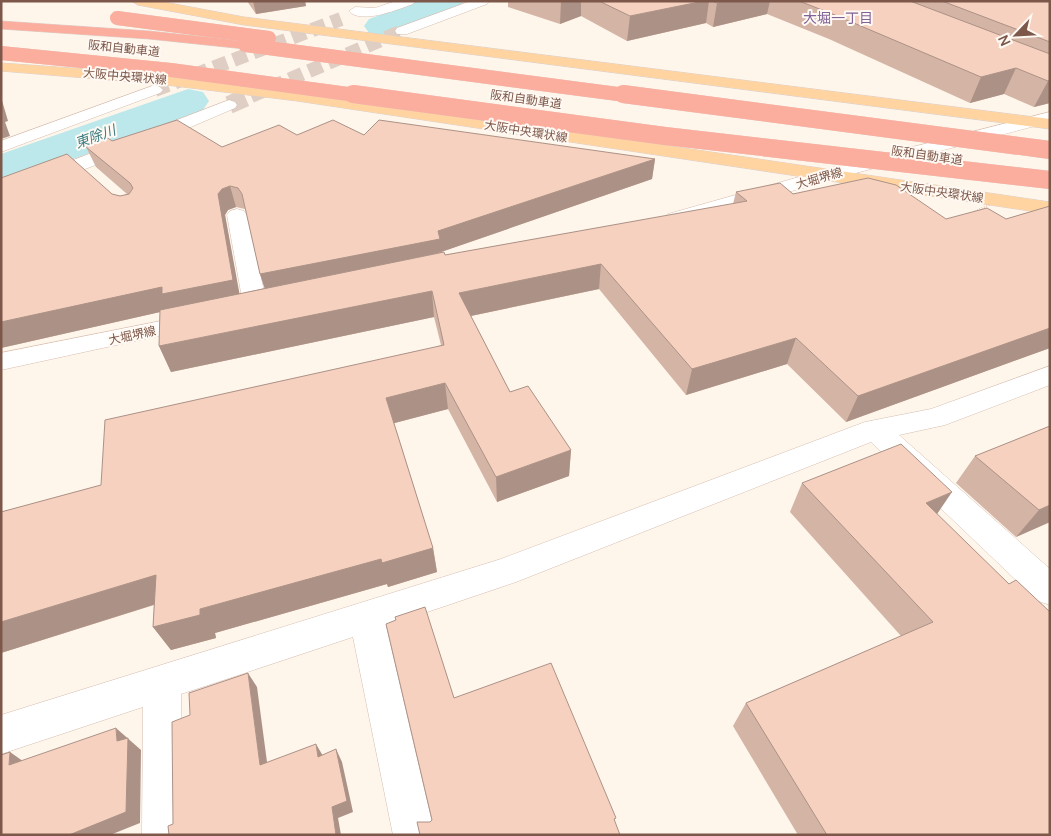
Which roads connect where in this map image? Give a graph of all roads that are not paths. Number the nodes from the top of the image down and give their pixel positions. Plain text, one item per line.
1 (138, 1) edge
2 (409, 1) edge
3 (483, 1) edge
4 (356, 6) edge
5 (108, 17) dead end
6 (1, 18) edge
7 (340, 19) tunnel mouth
8 (1, 25) edge
9 (402, 31) tunnel mouth
10 (149, 35) junction
11 (1, 38) edge
12 (117, 47) dead end
13 (1, 53) edge
14 (1, 67) edge
15 (302, 68) dead end
16 (361, 76) dead end
17 (156, 90) tunnel mouth
18 (229, 106) tunnel mouth
19 (738, 109) junction
20 (1050, 117) edge
21 (1030, 122) junction
22 (1050, 124) edge
23 (734, 128) dead end
24 (1, 147) edge
25 (1050, 150) edge
26 (80, 165) junction
27 (1050, 172) edge
28 (828, 176) junction
29 (94, 178) edge
30 (1050, 180) edge
31 (1, 195) edge
32 (1050, 208) edge
33 (237, 215) dead end
34 (654, 224) edge
35 (1, 362) edge
36 (1050, 375) edge
37 (875, 429) junction
38 (1050, 590) edge
39 (367, 617) junction
40 (162, 683) junction
41 (1, 735) edge
42 (163, 835) edge
43 (414, 835) edge

1 - 21 main road
2 - 4 street
3 - 9 street
4 - 7 street
5 - 19 highway, bridge
6 - 10 highway
8 - 10 highway, 阪和自動車道
10 - 19 highway, 阪和自動車道, bridge
11 - 12 highway, 阪和自動車道
13 - 30 highway, bridge
14 - 28 main road, 大阪中央環状線
15 - 16 highway
17 - 24 street
18 - 26 street
19 - 25 highway, 阪和自動車道, bridge
20 - 21 street, 大堀堺線
21 - 22 main road
21 - 28 street, 大堀堺線
23 - 27 highway, 阪和自動車道
26 - 29 street
26 - 31 street
28 - 32 main road, 大阪中央環状線
28 - 34 street, 大堀堺線
33 - 35 street, 大堀堺線
36 - 37 street
37 - 38 street
37 - 39 street
39 - 40 street
39 - 43 street
40 - 41 street
40 - 42 street

